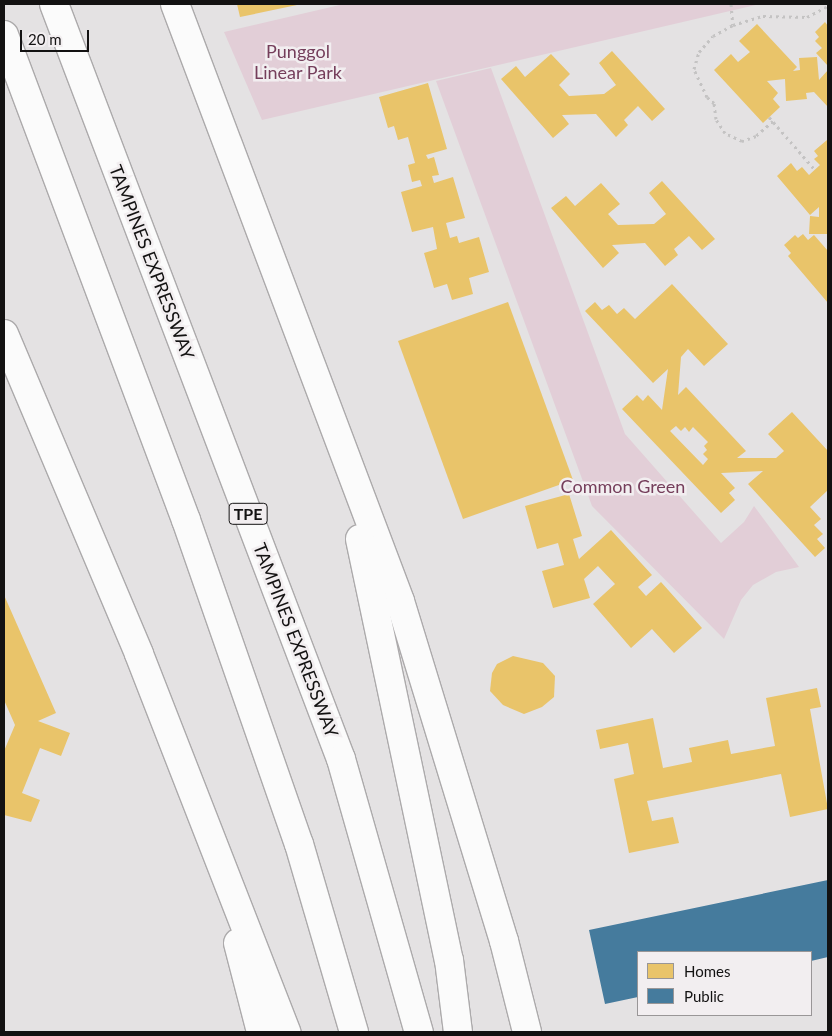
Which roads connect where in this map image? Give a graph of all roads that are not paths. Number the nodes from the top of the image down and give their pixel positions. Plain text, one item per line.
1 (54, 4) edge
2 (175, 4) edge
3 (4, 35) edge
4 (4, 334) edge
5 (316, 376) junction
6 (216, 856) junction
7 (261, 1032) edge
8 (286, 1032) edge
9 (354, 1032) edge
10 (419, 1032) edge
11 (458, 1032) edge
12 (527, 1032) edge

1 - 10 highway, TAMPINES EXPRESSWAY / TPE
2 - 5 highway
3 - 9 highway
4 - 6 highway
5 - 11 highway
5 - 12 highway
6 - 7 highway
6 - 8 highway

